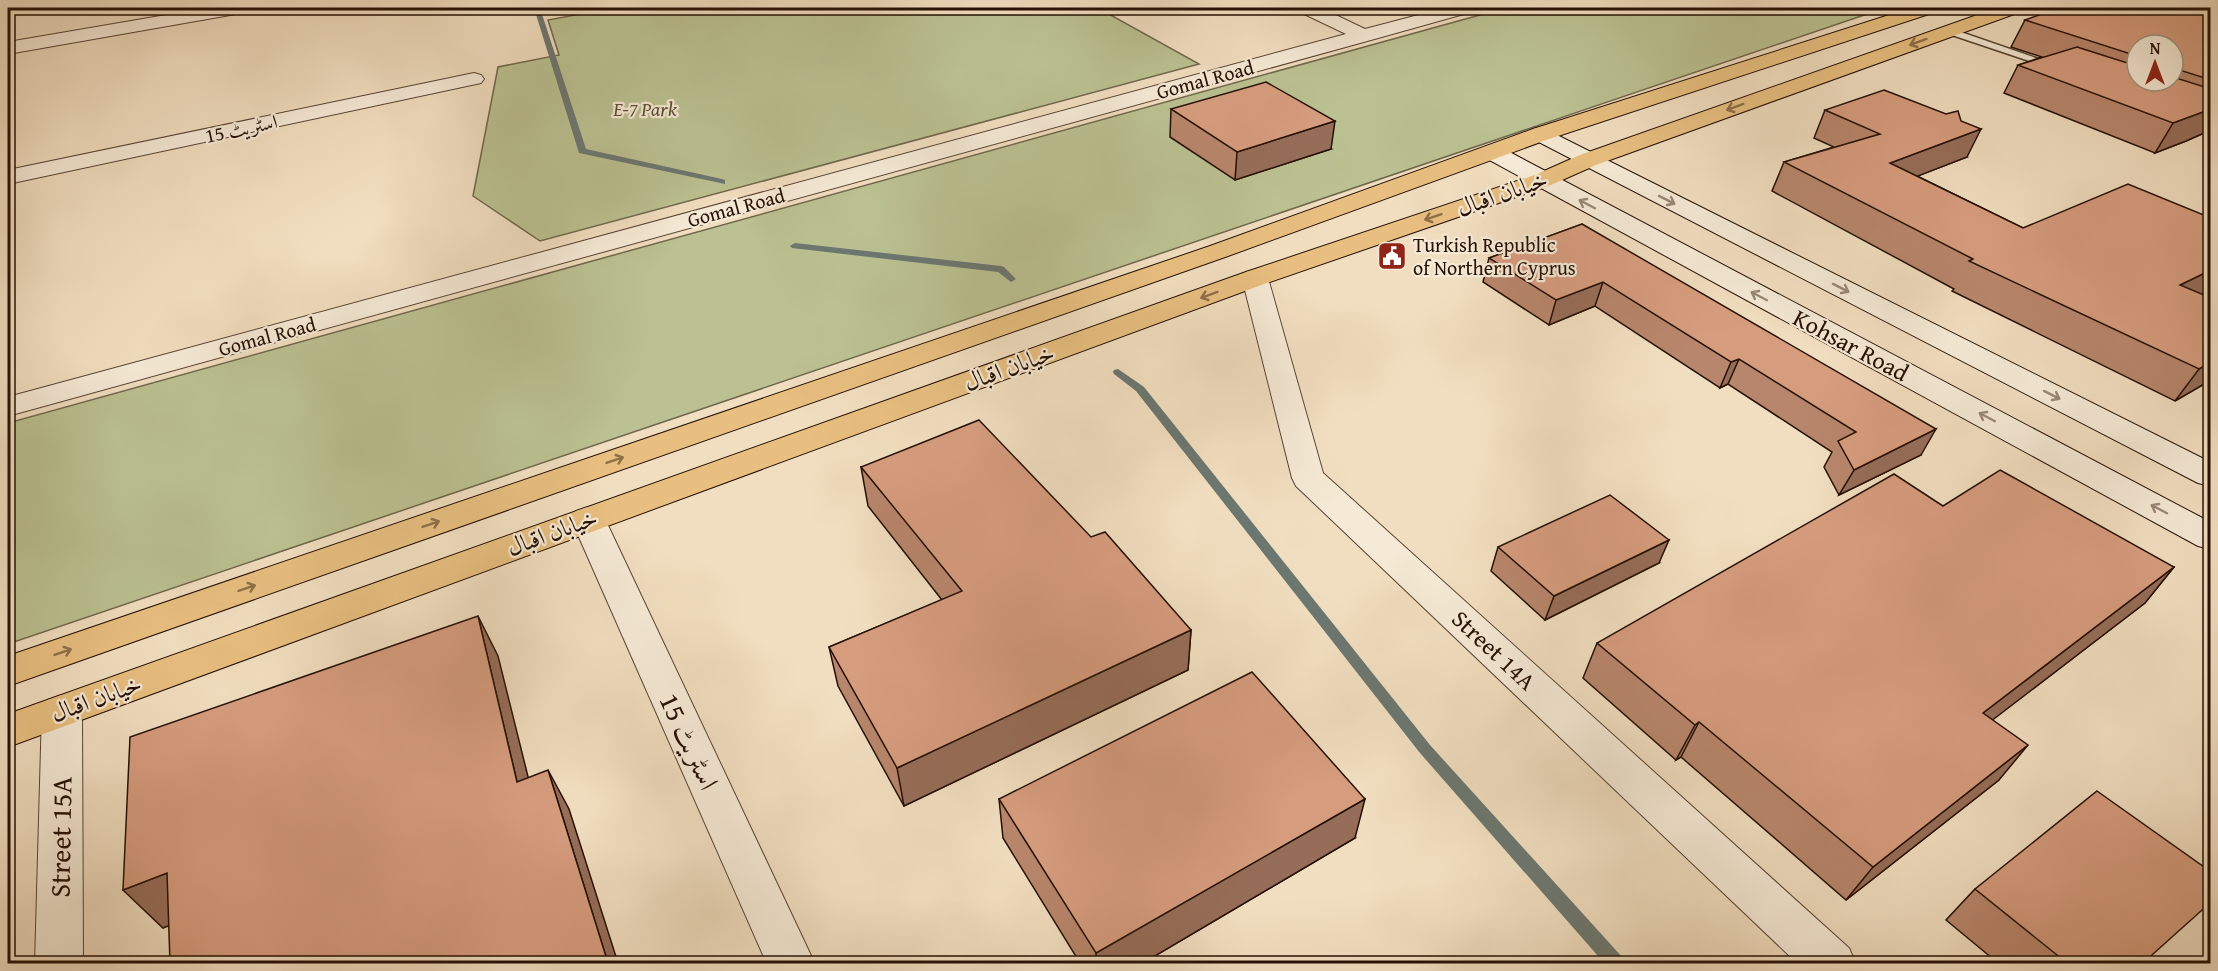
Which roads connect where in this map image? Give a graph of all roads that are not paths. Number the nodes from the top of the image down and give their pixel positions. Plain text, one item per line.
1 (236, 8) edge
2 (1307, 8) edge
3 (1464, 8) edge
4 (1928, 8) edge
5 (2013, 8) edge
6 (1949, 31) junction
7 (1364, 36) junction
8 (8, 48) edge
9 (2069, 72) edge
10 (474, 79) dead end
11 (1541, 134) junction
12 (1492, 152) junction
13 (1588, 160) junction
14 (8, 177) edge
15 (1543, 180) junction
16 (1255, 278) junction
17 (8, 407) edge
18 (2211, 475) edge
19 (588, 519) junction
20 (2210, 535) edge
21 (8, 671) edge
22 (62, 711) junction
23 (8, 730) edge
24 (59, 963) edge
25 (791, 963) edge
26 (1832, 963) edge

1 - 8 street
2 - 7 street
3 - 7 street, Gomal Road
4 - 11 main road, خیابان اقبال
5 - 6 main road, خیابان اقبال
6 - 9 lane
6 -> 13 main road, خیابان اقبال
7 - 17 street, Gomal Road
10 - 14 street, اسٹریٹ 15
11 - 12 main road, خیابان اقبال
11 - 13 street, Kohsar Road
12 - 15 street, Kohsar Road
21 -> 12 main road, خیابان اقبال
13 - 15 main road, خیابان اقبال
13 -> 18 street, Kohsar Road
15 -> 16 main road, خیابان اقبال
20 -> 15 street, Kohsar Road
16 -> 19 main road, خیابان اقبال
16 - 26 street, Street 14A
19 - 22 main road, خیابان اقبال
19 - 25 street, اسٹریٹ 15
22 - 23 main road, خیابان اقبال
22 - 24 street, Street 15A

